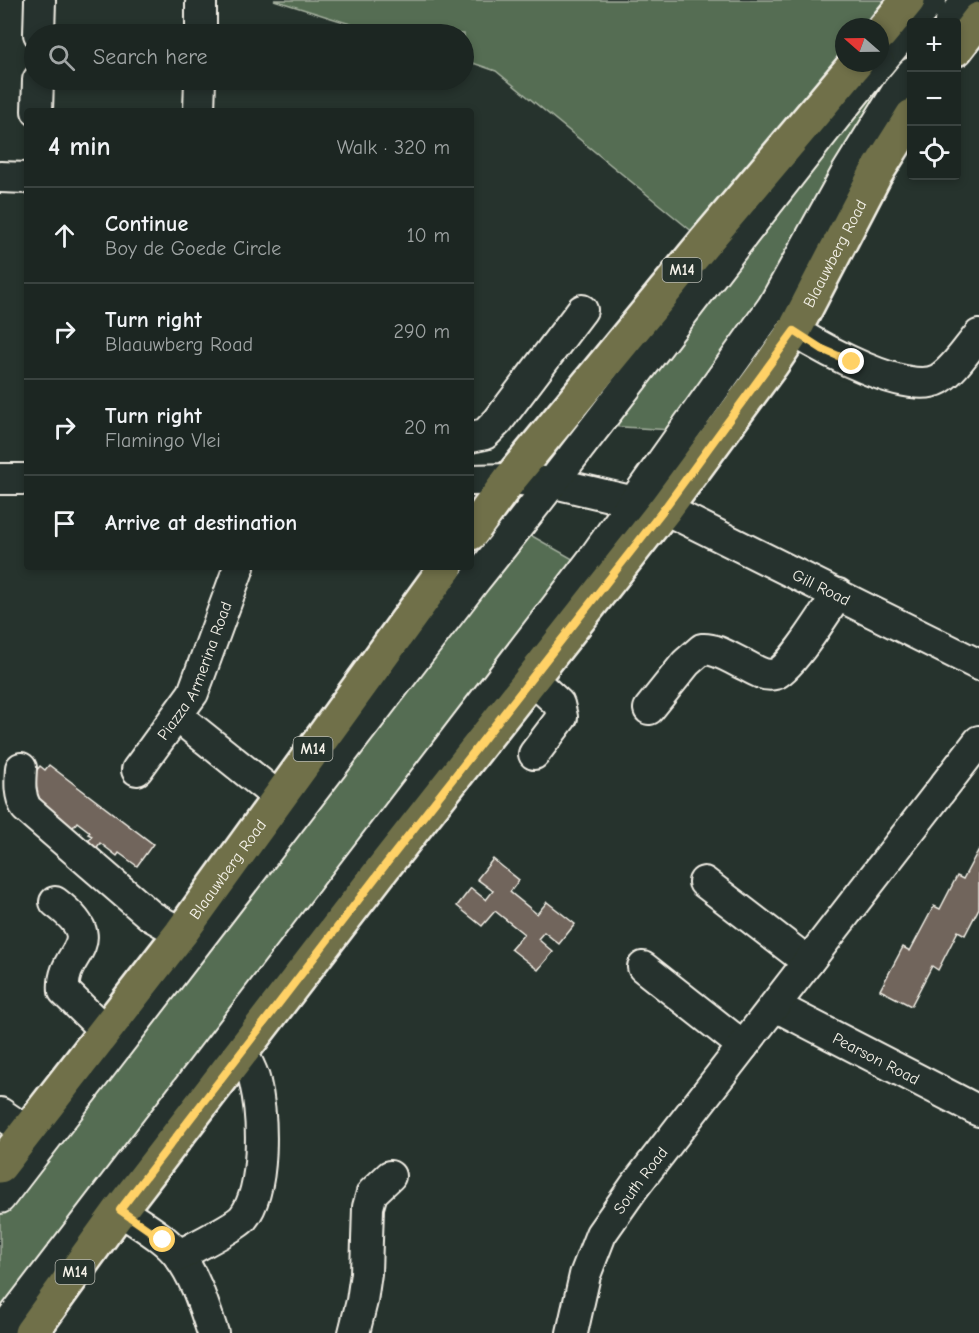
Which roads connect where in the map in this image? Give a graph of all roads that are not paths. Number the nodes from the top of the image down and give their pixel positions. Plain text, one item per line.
1 (40, 0) edge
2 (908, 0) edge
3 (931, 0) edge
4 (968, 0) edge
5 (201, 3) dead end
6 (916, 18) edge
7 (953, 18) edge
8 (979, 19) edge
9 (889, 23) edge
10 (39, 24) edge
11 (201, 24) edge
12 (907, 29) edge
13 (961, 44) edge
14 (889, 51) edge
15 (848, 72) edge
16 (872, 72) edge
17 (907, 79) edge
18 (38, 90) edge
19 (200, 90) edge
20 (37, 108) edge
21 (199, 108) edge
22 (907, 124) edge
23 (0, 177) edge
24 (24, 178) edge
25 (582, 310) dead end
26 (794, 331) junction
27 (979, 335) edge
28 (474, 436) edge
29 (24, 479) edge
30 (510, 479) junction
31 (0, 480) edge
32 (474, 480) edge
33 (554, 483) junction
34 (632, 501) junction
35 (664, 509) junction
36 (474, 529) edge
37 (238, 570) edge
38 (444, 570) edge
39 (838, 594) junction
40 (979, 665) edge
41 (532, 679) junction
42 (648, 709) dead end
43 (177, 716) junction
44 (979, 741) edge
45 (534, 754) dead end
46 (21, 768) dead end
47 (137, 770) dead end
48 (278, 797) junction
49 (704, 882) dead end
50 (55, 903) dead end
51 (181, 933) junction
52 (808, 962) junction
53 (643, 967) dead end
54 (775, 1006) junction
55 (105, 1031) junction
56 (743, 1046) junction
57 (242, 1052) junction
58 (979, 1111) edge
59 (0, 1113) edge
60 (28, 1132) junction
61 (0, 1166) edge
62 (390, 1176) dead end
63 (0, 1198) edge
64 (120, 1210) junction
65 (179, 1256) junction
66 (1, 1333) edge
67 (31, 1333) edge
68 (213, 1333) edge
69 (354, 1333) edge
70 (572, 1333) edge

1 - 10 street
2 - 9 main road
3 - 6 street
4 - 7 street
5 - 11 street
8 - 13 main road
12 - 14 street
15 - 30 main road, M14
16 - 33 street
17 - 34 street
18 - 20 street
19 - 21 street
22 - 26 main road, Blaauwberg Road / M14
23 - 24 street
25 - 28 street
26 - 27 street
26 - 35 main road, Blaauwberg Road / M14
29 - 31 street
30 - 32 street, Gill Road
30 - 33 street, Gill Road
30 - 36 main road, M14
33 - 34 street, Gill Road
33 - 63 street
34 - 35 street, Gill Road
34 - 66 street
35 - 39 street, Gill Road
35 - 41 main road, Blaauwberg Road / M14
37 - 43 street, Piazza Armerina Road
38 - 48 main road, Blaauwberg Road / M14
39 - 40 street, Gill Road
39 - 42 street
41 - 45 street
41 - 57 main road, Blaauwberg Road / M14
43 - 47 street, Piazza Armerina Road
43 - 48 street
44 - 52 street, South Road
46 - 51 street
48 - 51 main road, Blaauwberg Road / M14
49 - 52 street
50 - 55 street
51 - 55 main road, Blaauwberg Road / M14
52 - 54 street, South Road
53 - 56 street
54 - 56 street, South Road
54 - 58 street, Pearson Road
55 - 60 main road, Blaauwberg Road / M14
56 - 70 street, South Road
57 - 64 main road, Blaauwberg Road / M14
57 - 65 street
59 - 60 street
60 - 61 main road, Blaauwberg Road / M14
62 - 69 street
64 - 65 street
64 - 67 main road, Blaauwberg Road / M14
65 - 68 street

